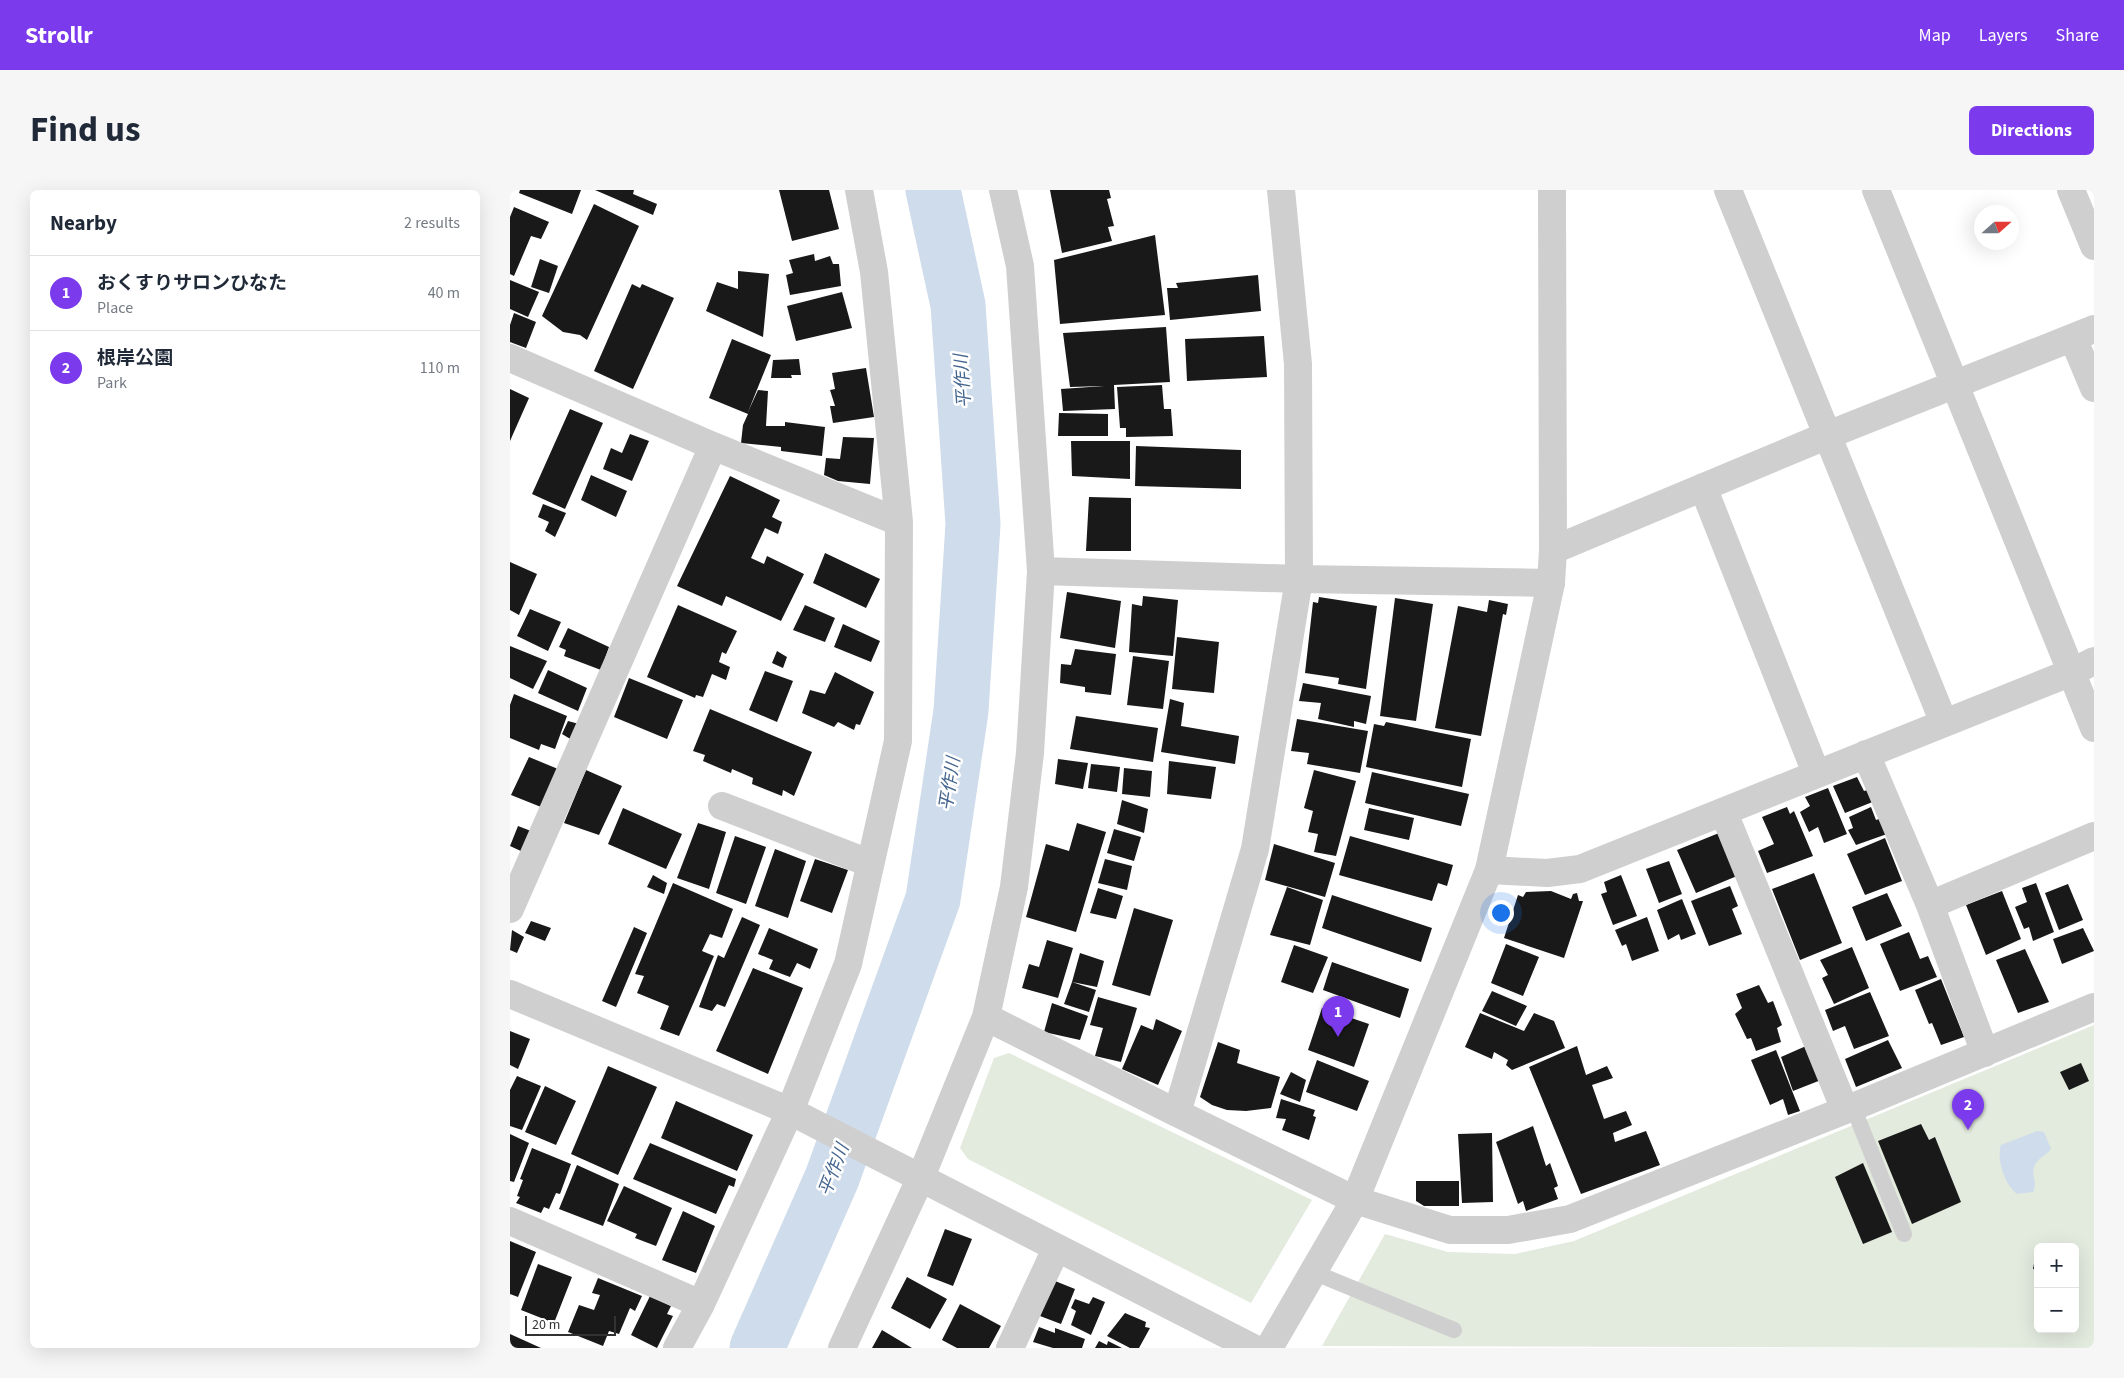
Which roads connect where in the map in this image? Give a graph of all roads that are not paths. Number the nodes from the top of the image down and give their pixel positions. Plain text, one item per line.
1 (859, 190) edge
2 (1003, 190) edge
3 (1281, 190) edge
4 (1552, 190) edge
5 (1728, 190) edge
6 (1876, 190) edge
7 (2071, 190) edge
8 (2094, 246) edge
9 (2083, 333) edge
10 (510, 358) edge
11 (1955, 385) junction
12 (2094, 388) edge
13 (1828, 435) junction
14 (713, 446) junction
15 (1702, 487) junction
16 (899, 522) junction
17 (1554, 550) junction
18 (1041, 571) junction
19 (1300, 579) junction
20 (1551, 583) junction
21 (2083, 666) edge
22 (1944, 722) junction
23 (2094, 728) edge
24 (1866, 754) junction
25 (1816, 773) junction
26 (722, 806) dead end
27 (1724, 813) junction
28 (2094, 836) edge
29 (869, 863) junction
30 (1489, 870) junction
31 (1930, 905) junction
32 (510, 909) edge
33 (510, 994) edge
34 (2094, 1007) edge
35 (986, 1017) junction
36 (1985, 1053) junction
37 (1849, 1109) junction
38 (795, 1113) junction
39 (1177, 1113) junction
40 (913, 1172) junction
41 (1355, 1200) junction
42 (510, 1221) edge
43 (1904, 1234) dead end
44 (1056, 1249) junction
45 (1312, 1272) junction
46 (701, 1304) junction
47 (1454, 1330) dead end
48 (677, 1348) edge
49 (842, 1348) edge
50 (1010, 1348) edge
51 (1253, 1348) edge
52 (1269, 1348) edge

1 - 16 street
2 - 18 street
3 - 19 street
4 - 17 street
5 - 13 street
6 - 11 street
7 - 8 street
9 - 11 street
9 - 12 street
10 - 14 street
11 - 13 street
11 - 21 street
13 - 15 street
13 - 22 street
14 - 16 street
14 - 32 street
15 - 17 street
15 - 25 street
16 - 29 street
17 - 20 street
18 - 19 street
18 - 35 street
19 - 20 street
19 - 39 street
20 - 30 street
21 - 22 street
21 - 23 street
22 - 24 street
24 - 25 street
24 - 31 street
25 - 27 street
26 - 29 street
27 - 30 street
27 - 37 street
28 - 31 street
29 - 38 street
30 - 41 street
31 - 36 street
33 - 38 street
34 - 36 street
35 - 39 street
35 - 40 street
36 - 37 street
37 - 41 street
37 - 43 lane
38 - 40 street
38 - 46 street
39 - 41 street
40 - 44 street
40 - 49 street
41 - 45 street
42 - 46 street
44 - 50 street
44 - 51 street
45 - 47 lane
45 - 52 street
46 - 48 street

